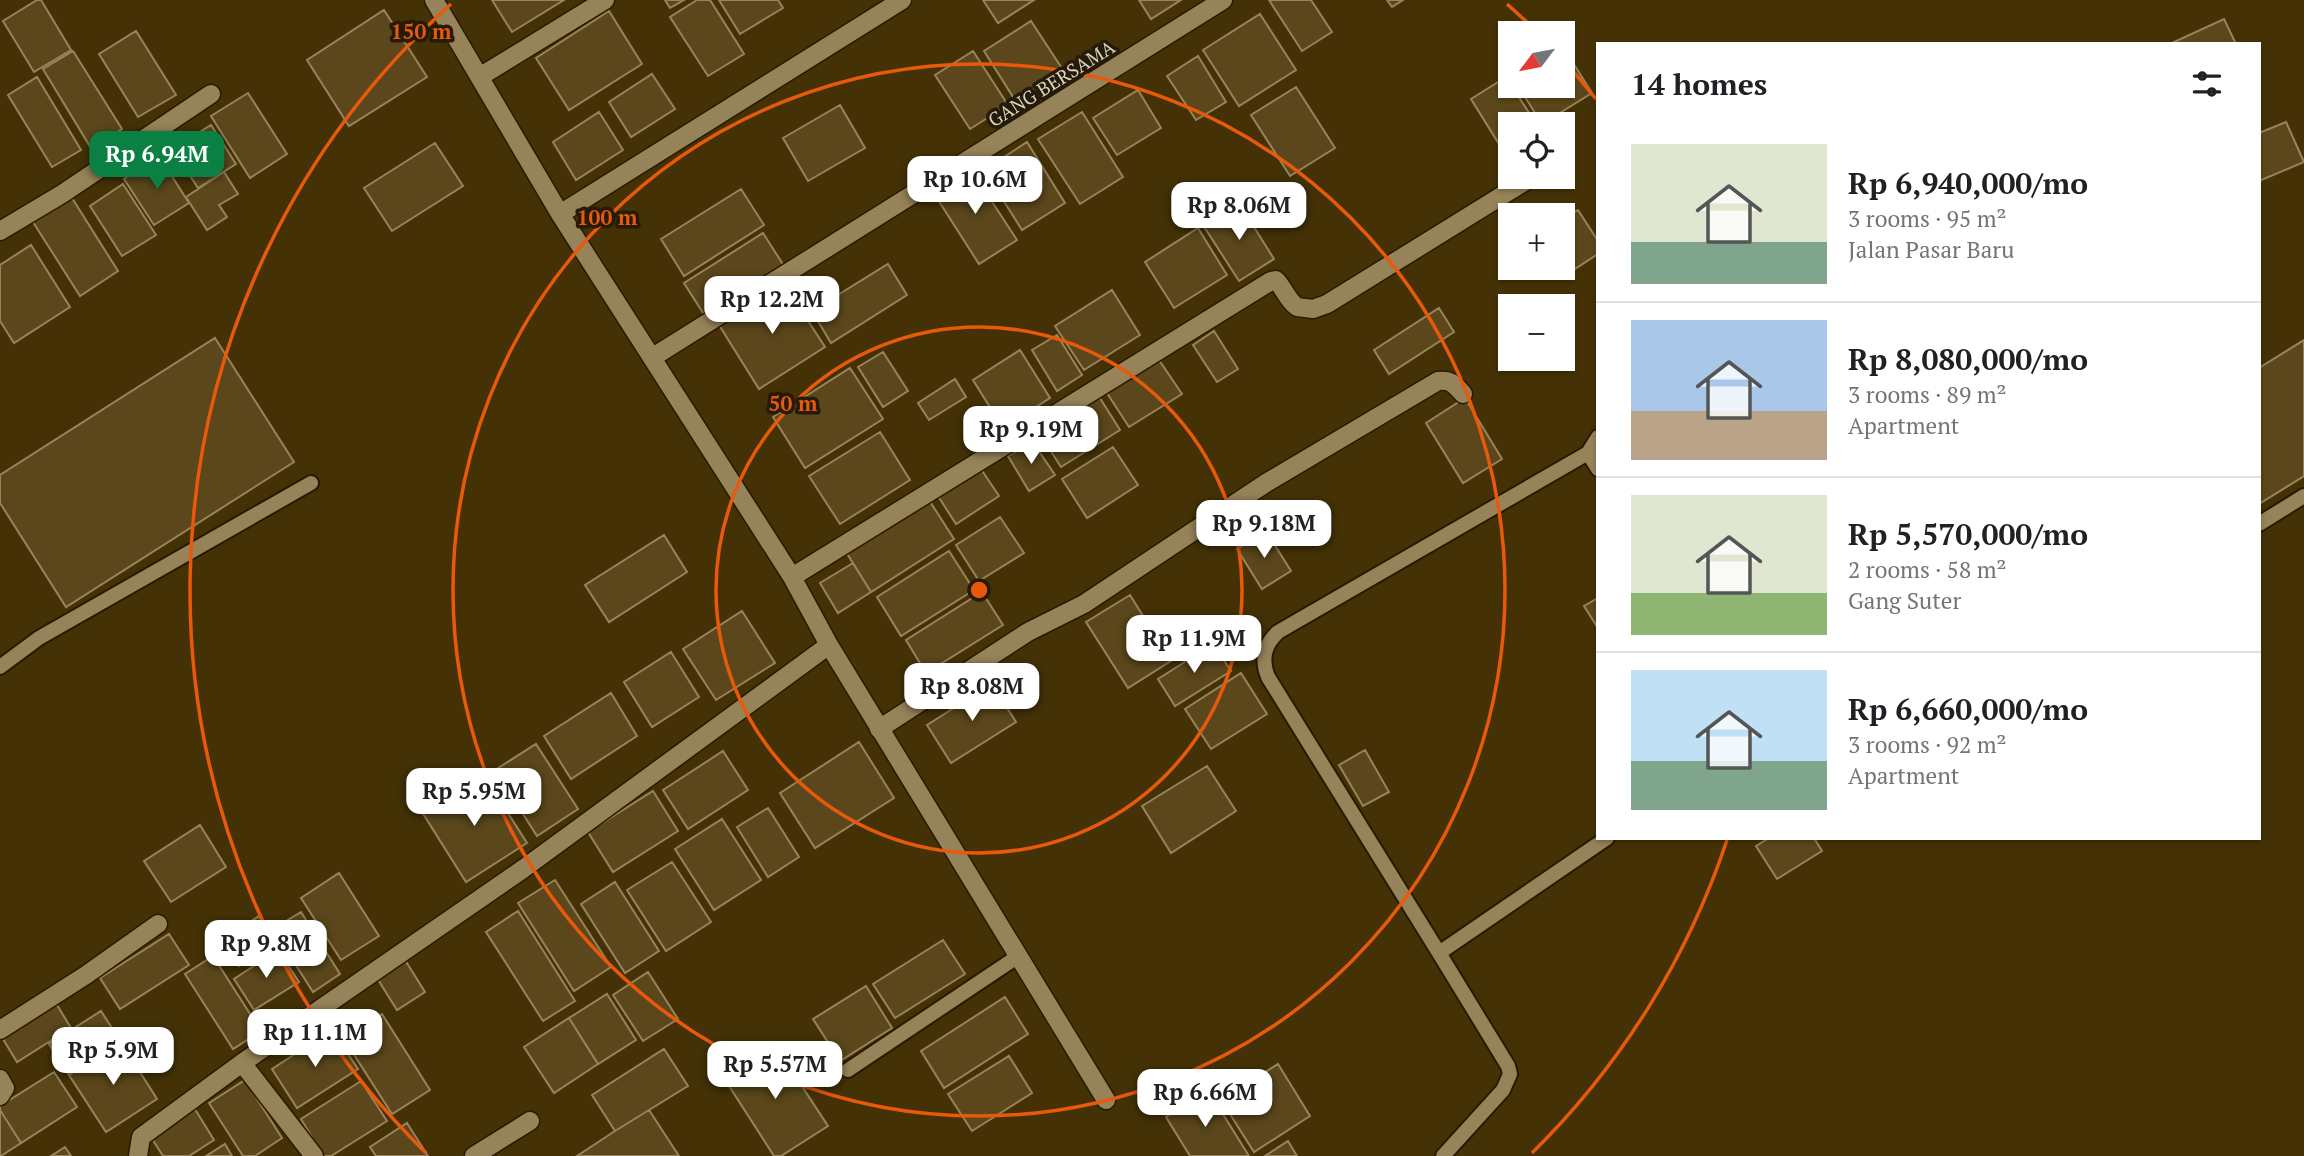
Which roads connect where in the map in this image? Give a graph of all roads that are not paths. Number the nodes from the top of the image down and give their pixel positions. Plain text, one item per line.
1 (434, 0) edge
2 (604, 0) edge
3 (902, 0) edge
4 (1223, 0) edge
5 (481, 76) junction
6 (211, 94) dead end
7 (1513, 189) edge
8 (560, 214) junction
9 (0, 231) edge
10 (653, 358) junction
11 (1463, 394) dead end
12 (1596, 440) edge
13 (1588, 453) junction
14 (1596, 466) edge
15 (311, 484) dead end
16 (2304, 496) edge
17 (2261, 523) edge
18 (792, 577) junction
19 (829, 645) junction
20 (0, 667) edge
21 (879, 729) junction
22 (1604, 840) edge
23 (158, 925) dead end
24 (1439, 953) junction
25 (1017, 957) junction
26 (0, 1030) edge
27 (243, 1063) junction
28 (848, 1070) dead end
29 (0, 1079) edge
30 (0, 1096) edge
31 (1106, 1100) dead end
32 (530, 1121) dead end
33 (138, 1156) edge
34 (314, 1156) edge
35 (474, 1156) edge
36 (1443, 1156) edge

1 - 5 street
2 - 5 street
3 - 8 street
4 - 10 street, GANG BERSAMA
5 - 8 street
6 - 9 street
7 - 18 street
8 - 10 street
10 - 18 street
11 - 21 street
12 - 13 lane
13 - 14 lane
13 - 24 lane
15 - 20 lane
16 - 17 lane
18 - 19 street
19 - 21 street
19 - 27 street
21 - 25 street
22 - 24 lane
23 - 26 street
24 - 36 lane
25 - 28 lane
25 - 31 street
27 - 33 street
27 - 34 street
29 - 30 street
32 - 35 street

